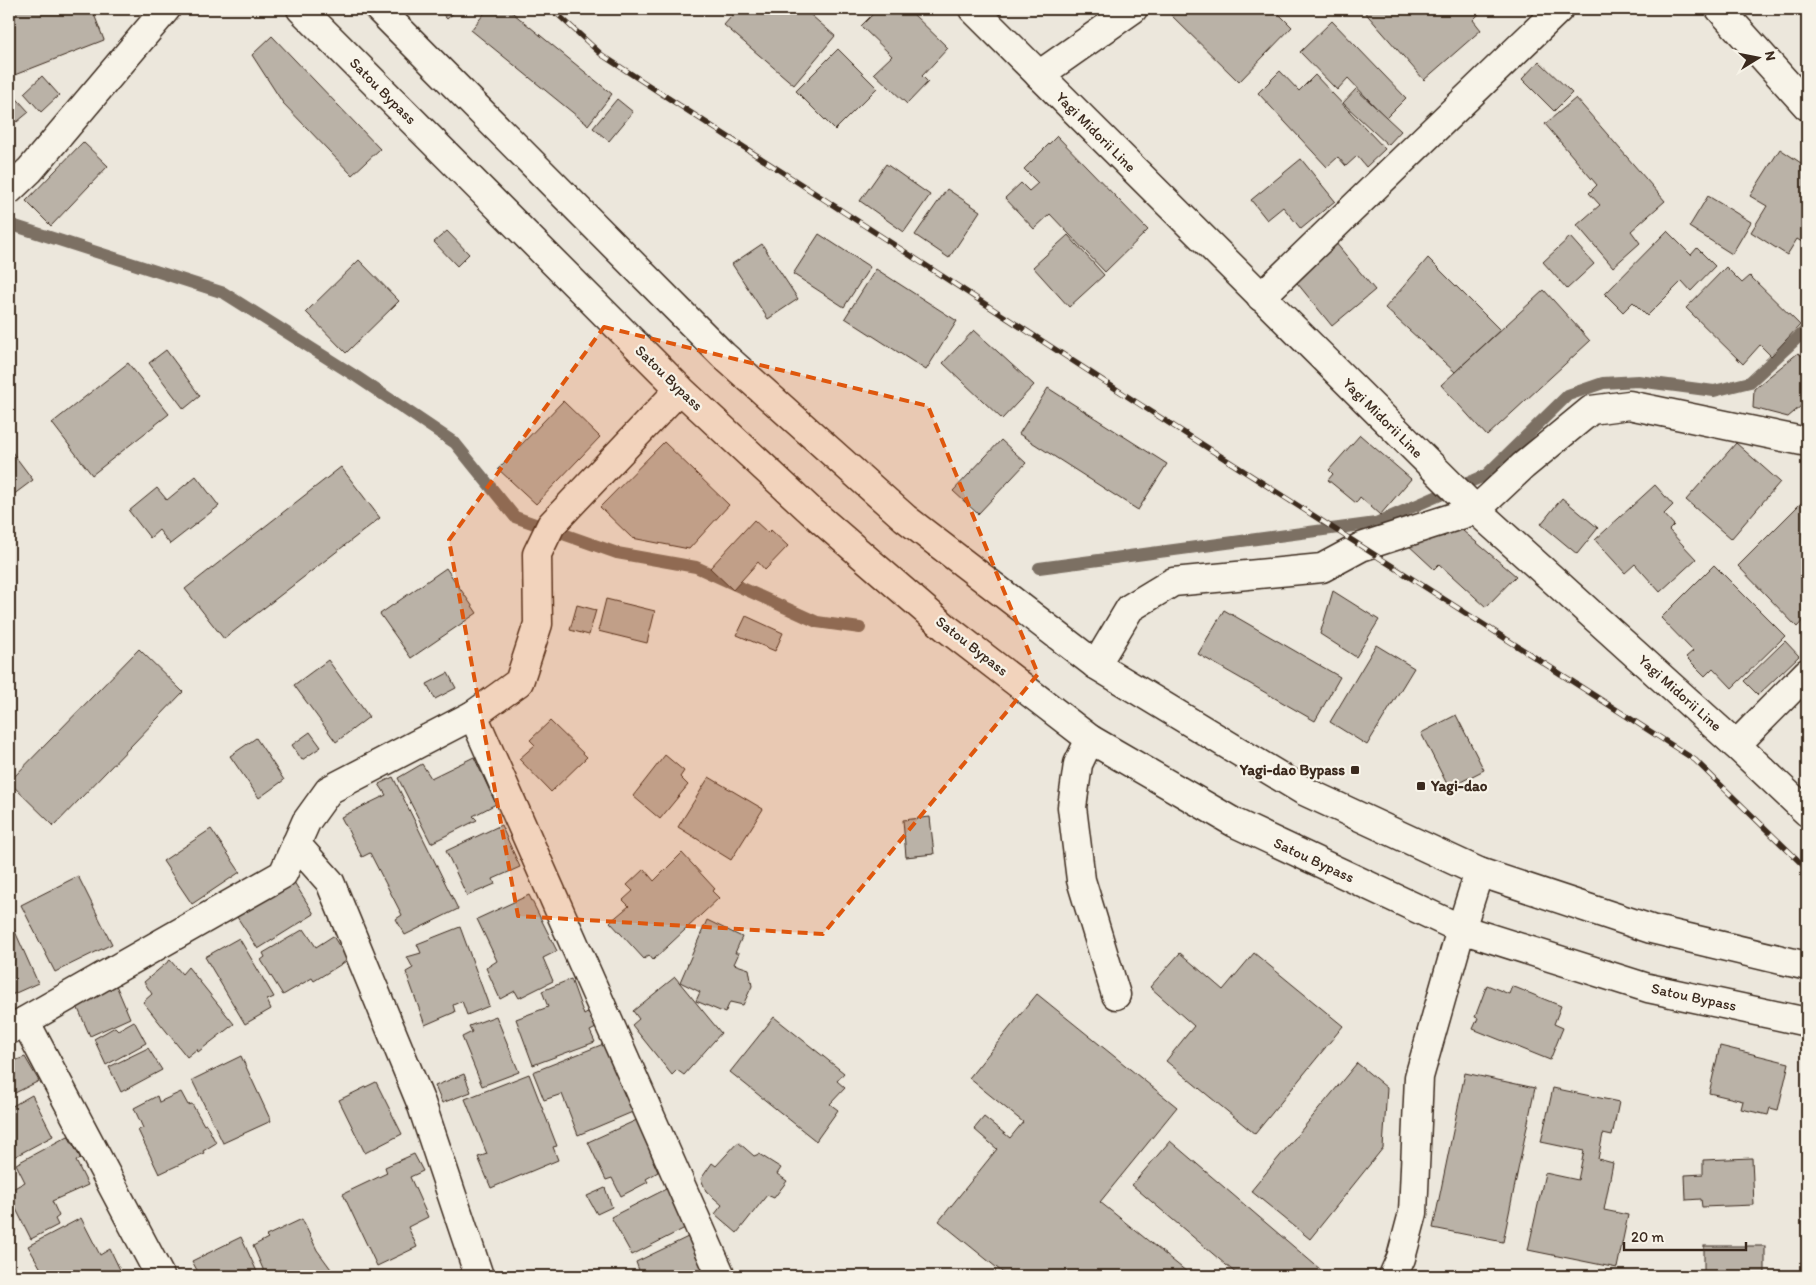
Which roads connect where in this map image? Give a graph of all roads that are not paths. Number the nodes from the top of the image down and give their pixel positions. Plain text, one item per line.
1 (166, 9) edge
2 (301, 9) edge
3 (378, 9) edge
4 (973, 9) edge
5 (1133, 9) edge
6 (1559, 9) edge
7 (1720, 9) edge
8 (1040, 75) junction
9 (1807, 106) edge
10 (9, 190) edge
11 (1262, 297) junction
12 (680, 389) junction
13 (1807, 442) edge
14 (1476, 510) junction
15 (1096, 665) junction
16 (1807, 673) edge
17 (473, 716) junction
18 (1090, 738) junction
19 (1736, 745) junction
20 (1807, 812) edge
21 (296, 844) junction
22 (1480, 872) junction
23 (1460, 929) junction
24 (1807, 966) edge
25 (1116, 995) dead end
26 (1807, 1022) edge
27 (17, 1025) edge
28 (160, 1276) edge
29 (479, 1276) edge
30 (721, 1276) edge
31 (1393, 1276) edge

1 - 10 main road
2 - 12 main road, Satou Bypass
3 - 15 main road
4 - 8 main road, Yagi Midorii Line
5 - 8 main road
6 - 11 main road
7 - 9 main road
8 - 11 main road, Yagi Midorii Line
11 - 14 main road, Yagi Midorii Line
12 - 17 main road
12 - 18 main road, Satou Bypass
13 - 14 main road
14 - 15 main road
14 - 19 main road, Yagi Midorii Line
15 - 22 main road
16 - 19 main road
17 - 21 main road
17 - 30 main road
18 - 23 main road, Satou Bypass
18 - 25 main road
19 - 20 main road, Yagi Midorii Line
21 - 27 main road
21 - 29 main road
22 - 23 main road
22 - 24 main road
23 - 26 main road, Satou Bypass
23 - 31 main road
27 - 28 main road

